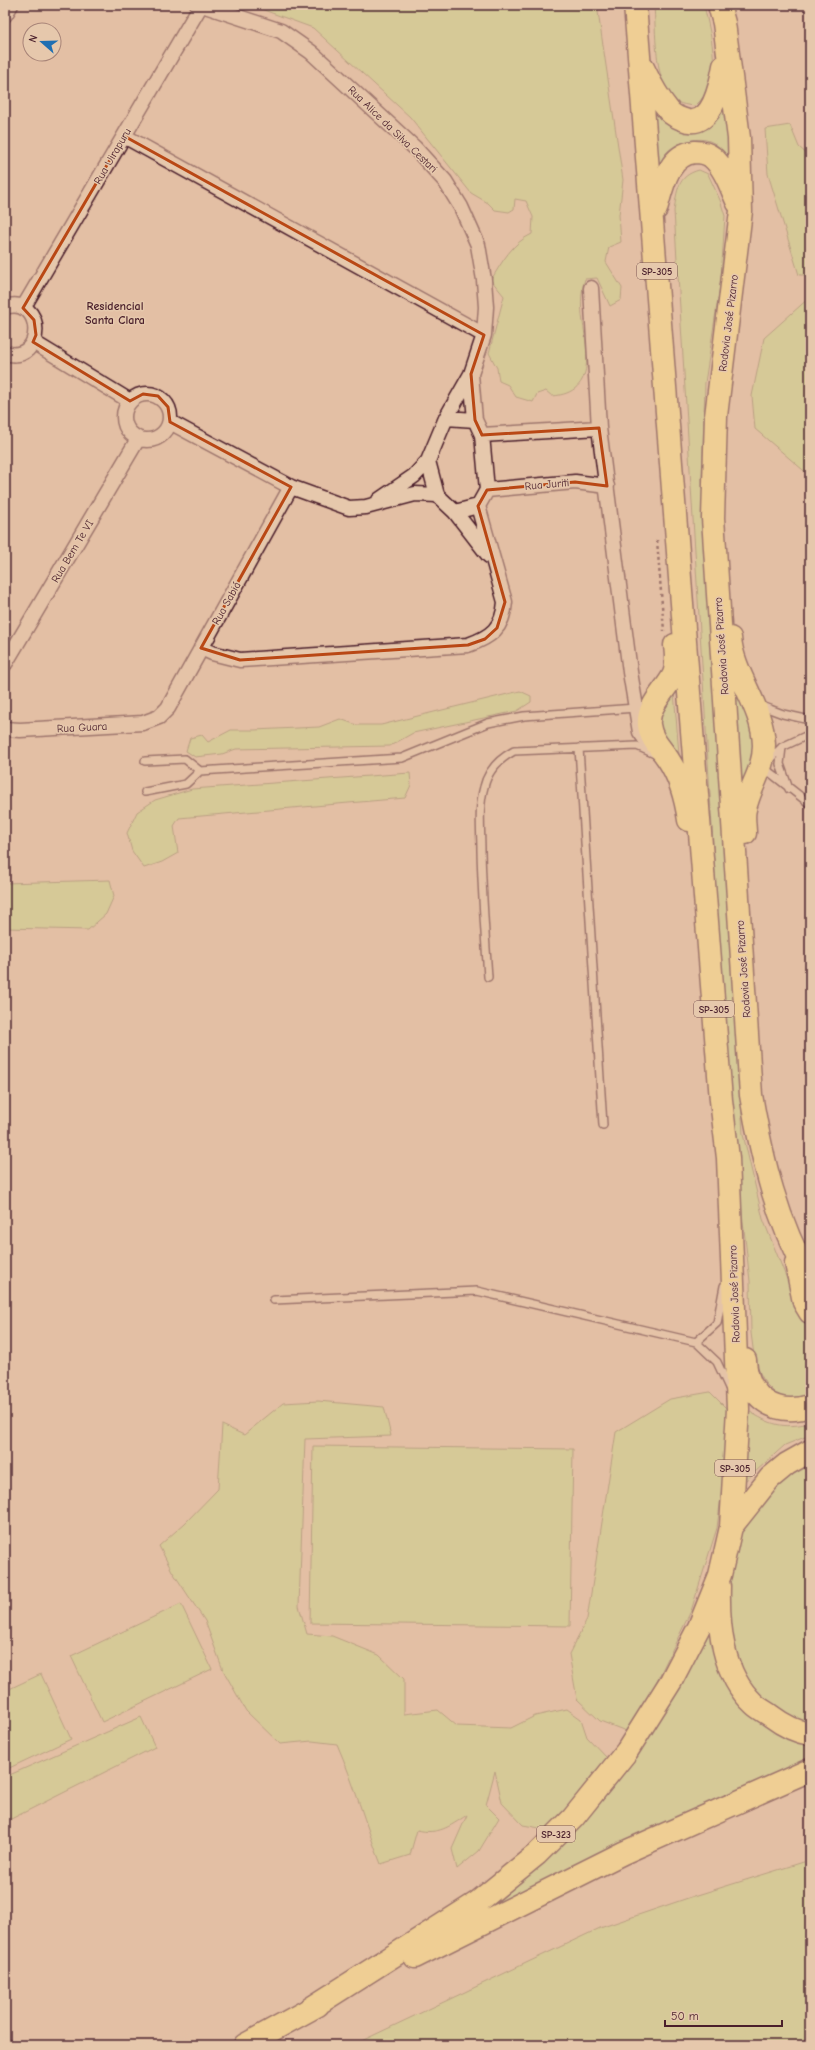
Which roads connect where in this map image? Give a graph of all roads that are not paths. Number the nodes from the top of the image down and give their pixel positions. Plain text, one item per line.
1 (11, 5) edge
2 (202, 5) edge
3 (634, 5) edge
4 (719, 5) edge
5 (5, 15) edge
6 (727, 49) junction
7 (639, 60) junction
8 (124, 136) junction
9 (741, 211) junction
10 (653, 220) junction
11 (591, 288) dead end
12 (5, 307) edge
13 (23, 308) junction
14 (484, 335) junction
15 (33, 342) junction
16 (5, 353) edge
17 (471, 374) junction
18 (130, 401) junction
19 (446, 418) junction
20 (475, 420) junction
21 (170, 422) junction
22 (599, 428) junction
23 (482, 435) junction
24 (138, 439) junction
25 (428, 462) junction
26 (607, 486) junction
27 (291, 487) junction
28 (486, 490) junction
29 (437, 495) junction
30 (478, 506) junction
31 (366, 507) junction
32 (455, 512) junction
33 (714, 536) junction
34 (677, 538) junction
35 (494, 562) junction
36 (201, 648) junction
37 (5, 664) edge
38 (754, 703) junction
39 (645, 706) junction
40 (159, 717) joint
41 (810, 720) edge
42 (5, 728) edge
43 (640, 732) junction
44 (810, 734) edge
45 (637, 746) junction
46 (782, 747) junction
47 (579, 748) junction
48 (668, 759) junction
49 (145, 761) dead end
50 (762, 767) junction
51 (200, 771) junction
52 (789, 789) junction
53 (145, 792) dead end
54 (810, 804) edge
55 (705, 886) junction
56 (739, 910) junction
57 (488, 977) dead end
58 (603, 1125) dead end
59 (732, 1246) junction
60 (794, 1253) junction
61 (733, 1274) junction
62 (810, 1280) edge
63 (274, 1300) dead end
64 (810, 1312) edge
65 (696, 1342) junction
66 (810, 1406) edge
67 (738, 1409) junction
68 (810, 1451) edge
69 (731, 1527) junction
70 (720, 1575) junction
71 (810, 1734) edge
72 (810, 1770) edge
73 (305, 2012) junction
74 (245, 2045) edge

1 - 5 street
2 - 8 street, Rua Uirapuru
2 - 14 street, Rua Alice da Silva Cestari
3 - 7 main road, SP-305
4 - 6 main road, Rodovia José Pizarro
6 - 7 main road
6 - 9 main road, Rodovia José Pizarro
7 - 10 main road, SP-305
8 - 13 street, Rua Uirapuru
8 - 14 street
9 - 10 main road
9 - 33 main road, Rodovia José Pizarro
10 - 34 main road, SP-305
11 - 22 street
12 - 13 street
13 - 15 street
14 - 17 street, Rua Alice da Silva Cestari
15 - 16 street
15 - 18 street
17 - 19 street, Rua Alice da Silva Cestari
17 - 20 street
18 - 21 street
18 - 24 street
19 - 20 street
19 - 25 street, Rua Alice da Silva Cestari
20 - 23 street
21 - 24 street
21 - 27 street
22 - 23 street
22 - 26 street
23 - 28 street
24 - 37 street, Rua Bem Te VI
25 - 29 street
25 - 31 street
26 - 28 street, Rua Juriti
26 - 39 street
27 - 31 street
27 - 36 street, Rua Sabiá
28 - 30 street
29 - 31 street
29 - 32 street
30 - 32 street
30 - 35 street
32 - 35 street
33 - 38 main road
33 - 56 main road, Rodovia José Pizarro
34 - 39 main road
34 - 55 main road
35 - 36 street
36 - 40 street, Rua Sabiá
38 - 41 lane
38 - 50 main road
39 - 43 street
39 - 43 street
39 - 48 main road
39 - 51 lane
40 - 42 street, Rua Guara
43 - 45 lane
43 - 48 street
44 - 46 lane
45 - 47 lane
45 - 48 lane
46 - 50 lane
46 - 52 lane
47 - 57 lane
47 - 58 lane
48 - 55 main road
49 - 51 lane
50 - 52 lane
50 - 56 main road
51 - 53 lane
52 - 54 lane
55 - 59 main road, Rodovia José Pizarro / SP-305
56 - 60 main road, Rodovia José Pizarro
59 - 61 main road, Rodovia José Pizarro / SP-305
59 - 65 lane
60 - 62 main road, Rodovia José Pizarro
60 - 64 main road
61 - 66 main road
61 - 67 main road, Rodovia José Pizarro / SP-305
63 - 65 lane
65 - 67 lane
67 - 69 main road, Rodovia José Pizarro / SP-305
68 - 69 main road, SP-323
69 - 70 main road, SP-323
70 - 71 main road, SP-323
70 - 73 main road, SP-323
72 - 73 main road, SP-323
73 - 74 main road, SP-323

